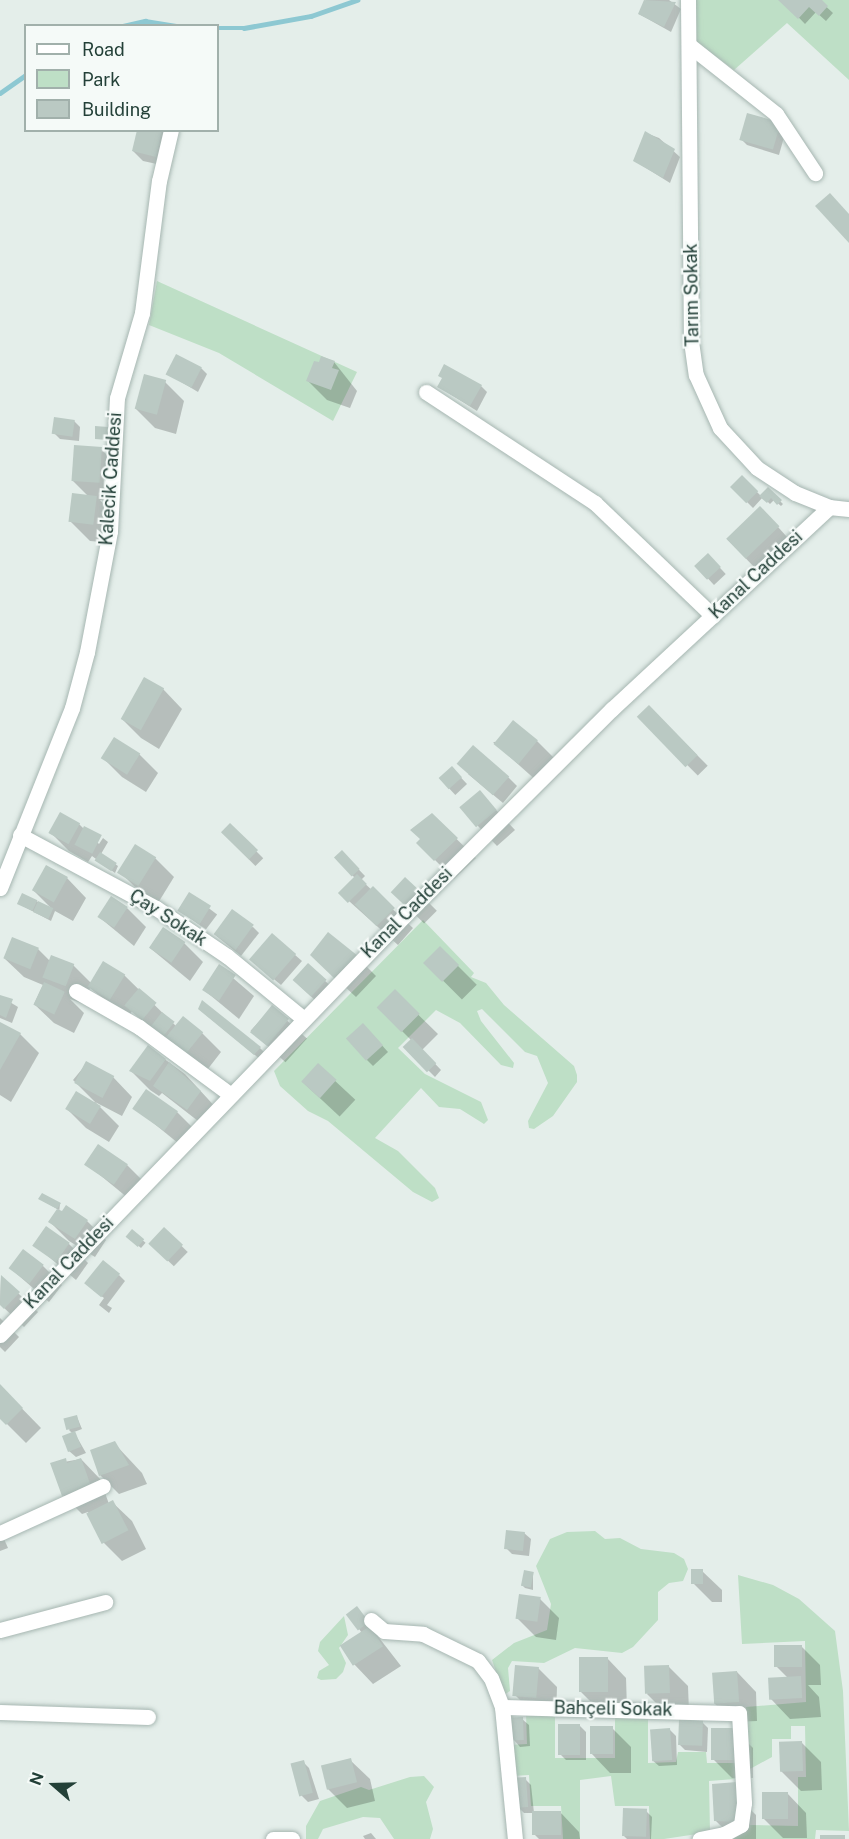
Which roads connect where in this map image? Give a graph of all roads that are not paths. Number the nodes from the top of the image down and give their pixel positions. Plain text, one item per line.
1 (688, 0) edge
2 (689, 45) junction
3 (171, 132) edge
4 (815, 173) dead end
5 (426, 392) dead end
6 (829, 507) junction
7 (849, 509) edge
8 (713, 615) junction
9 (20, 835) junction
10 (0, 888) edge
11 (76, 991) dead end
12 (304, 1019) junction
13 (231, 1095) junction
14 (0, 1335) edge
15 (103, 1486) dead end
16 (0, 1533) edge
17 (105, 1602) dead end
18 (371, 1620) dead end
19 (0, 1630) edge
20 (502, 1707) junction
21 (0, 1712) edge
22 (148, 1718) dead end
23 (273, 1839) edge
24 (292, 1839) edge
25 (515, 1839) edge
26 (700, 1839) edge

1 - 2 street, Tarım Sokak
2 - 4 street
2 - 6 street, Tarım Sokak
3 - 9 street, Kalecik Caddesi
5 - 8 street
6 - 7 street, Tarım Sokak
6 - 8 street, Kanal Caddesi
8 - 12 street, Kanal Caddesi
9 - 10 street, Kalecik Caddesi
9 - 12 street, Çay Sokak
11 - 13 street
12 - 13 street, Kanal Caddesi
13 - 14 street, Kanal Caddesi
15 - 16 street
17 - 19 street
18 - 20 street
20 - 25 street
20 - 26 street, Bahçeli Sokak
21 - 22 street
23 - 24 street

